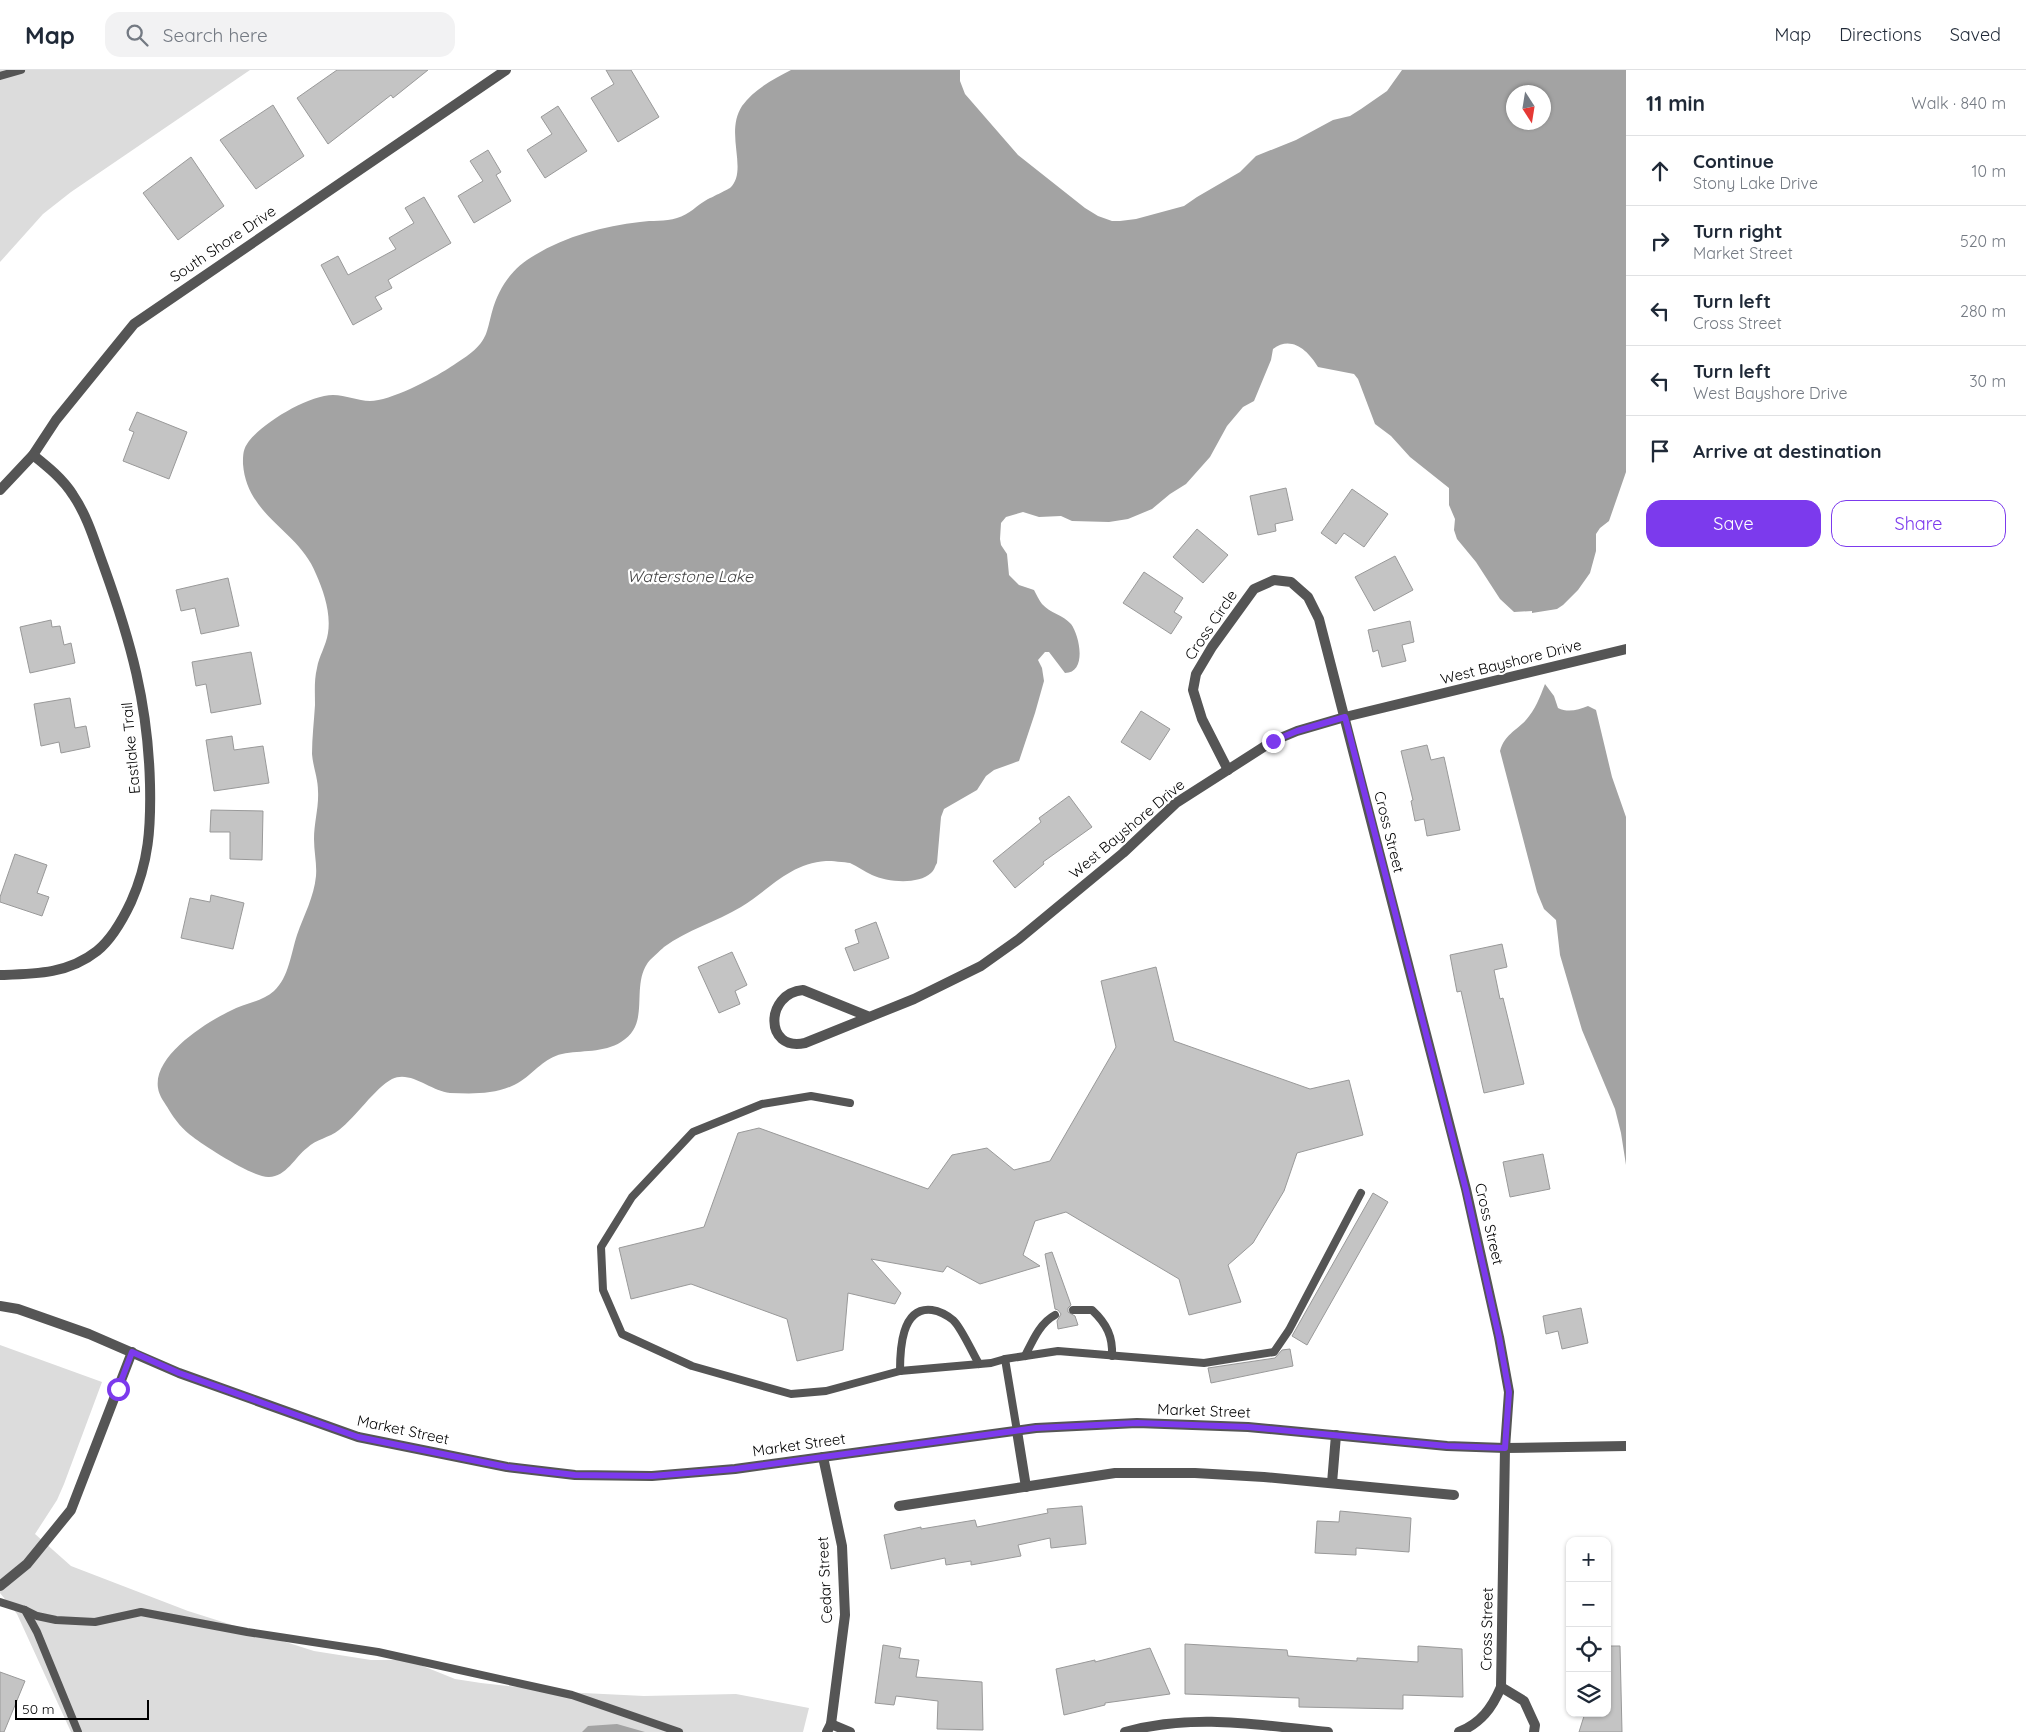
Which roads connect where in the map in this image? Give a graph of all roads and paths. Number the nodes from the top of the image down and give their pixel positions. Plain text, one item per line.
1 (21, 70) edge
2 (506, 70) edge
3 (0, 76) edge
4 (33, 455) junction
5 (0, 490) edge
6 (1626, 650) edge
7 (1345, 717) junction
8 (1228, 770) junction
9 (0, 975) edge
10 (867, 1016) junction
11 (850, 1103) dead end
12 (1361, 1193) dead end
13 (0, 1306) edge
14 (1073, 1310) dead end
15 (1055, 1314) dead end
16 (132, 1352) junction
17 (1025, 1356) junction
18 (1112, 1356) junction
19 (1005, 1359) junction
20 (979, 1364) junction
21 (900, 1371) junction
22 (1017, 1430) junction
23 (1336, 1436) junction
24 (1626, 1446) edge
25 (1505, 1448) junction
26 (823, 1457) junction
27 (1332, 1483) junction
28 (1026, 1487) junction
29 (1454, 1495) dead end
30 (899, 1506) dead end
31 (0, 1586) edge
32 (0, 1602) edge
33 (25, 1610) junction
34 (1501, 1687) junction
35 (829, 1728) edge
36 (1477, 1729) edge
37 (78, 1732) edge
38 (679, 1732) edge
39 (850, 1732) edge
40 (1125, 1732) edge
41 (1328, 1732) edge
42 (1460, 1732) edge
43 (1534, 1732) edge

1 - 3 lane
2 - 4 street, South Shore Drive
4 - 5 street, South Shore Drive
4 - 9 street, Eastlake Trail
6 - 7 street, West Bayshore Drive
7 - 8 street, West Bayshore Drive
7 - 8 street, Cross Circle
7 - 25 street, Cross Street
8 - 10 street, West Bayshore Drive
10 - 10 street, West Bayshore Drive
11 - 21 lane
12 - 18 lane
13 - 16 street, Market Street
14 - 18 lane
15 - 17 lane
16 - 26 street, Market Street
16 - 31 street
17 - 18 lane
17 - 19 lane
19 - 20 lane
19 - 22 lane
20 - 21 lane
20 - 21 lane
22 - 23 street, Market Street
22 - 26 street, Market Street
22 - 28 street
23 - 25 street, Market Street
23 - 27 street
24 - 25 street, Market Street
25 - 34 street, Cross Street
26 - 35 street, Cedar Street
27 - 28 street
27 - 29 street
28 - 30 street
32 - 33 lane
33 - 37 lane
33 - 38 lane
34 - 36 street, Cross Street
34 - 43 street
35 - 39 street
36 - 42 street, Cross Street
40 - 41 street

